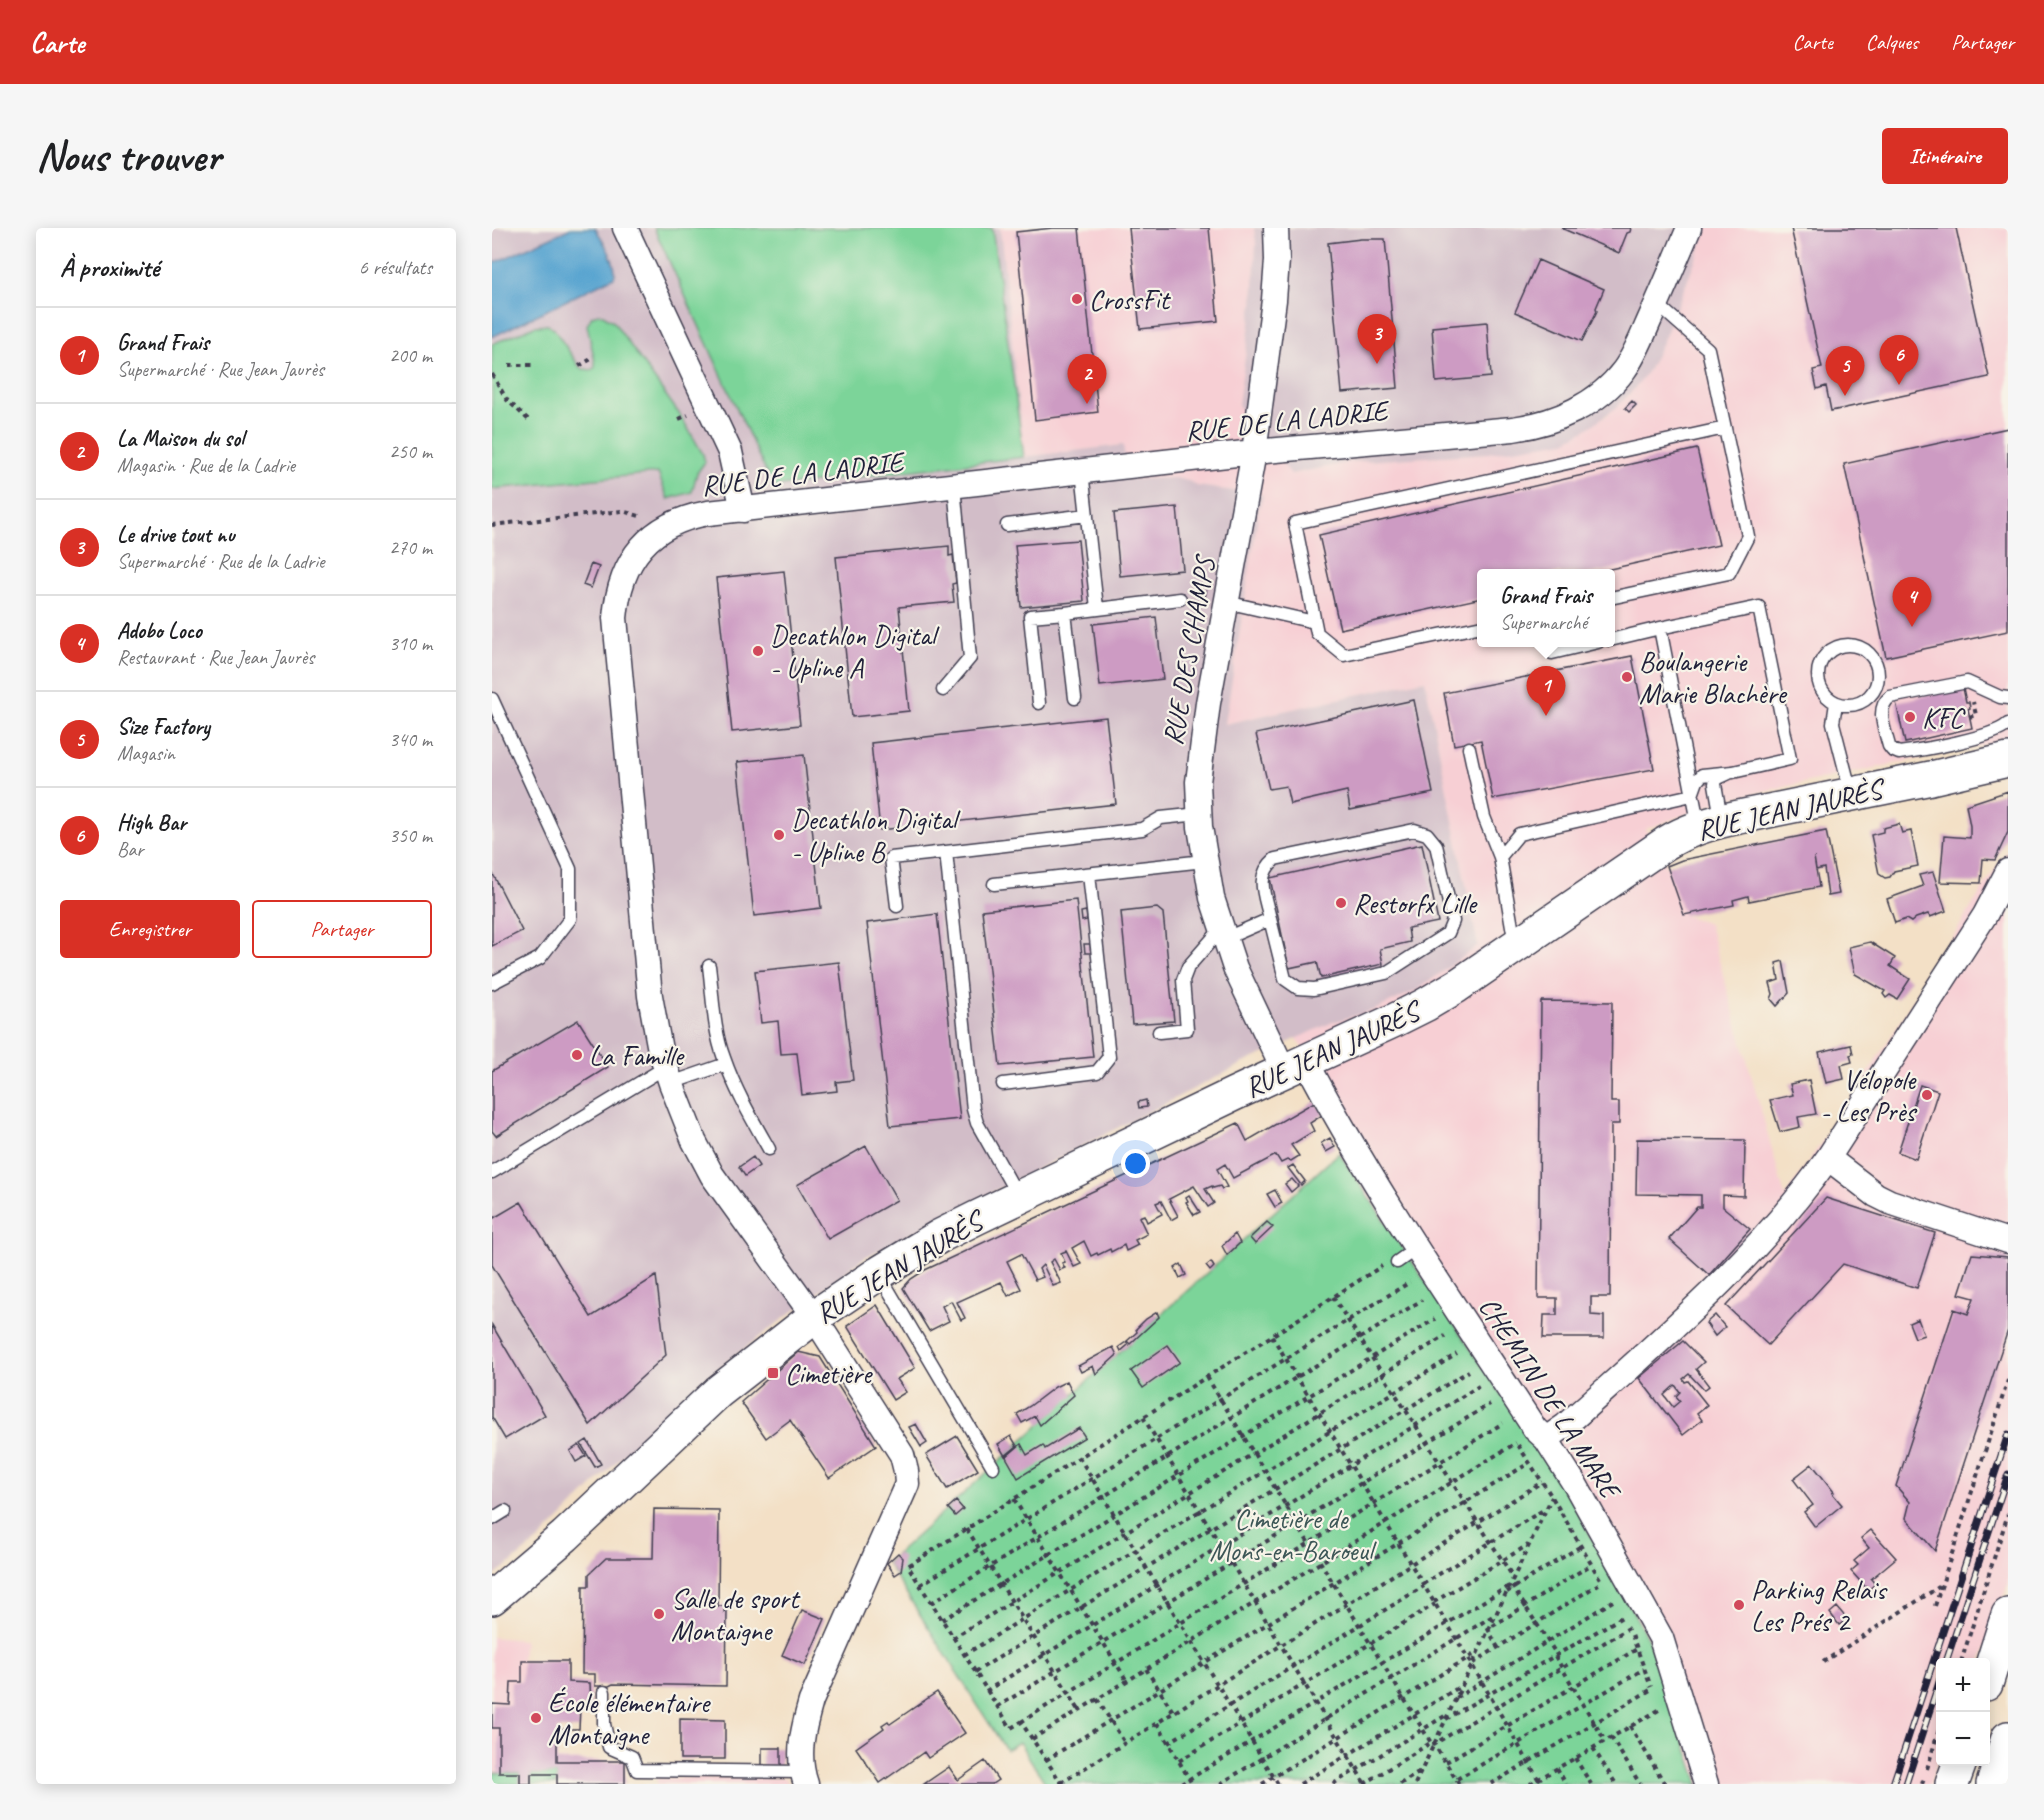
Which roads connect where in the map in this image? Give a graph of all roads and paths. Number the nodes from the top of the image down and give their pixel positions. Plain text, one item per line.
1 (625, 228) edge
2 (1276, 228) edge
3 (1689, 228) edge
4 (1657, 304) junction
5 (593, 358) dead end
6 (509, 366) dead end
7 (533, 366) dead end
8 (579, 366) dead end
9 (492, 374) edge
10 (531, 422) dead end
11 (1725, 428) junction
12 (1254, 452) junction
13 (1082, 471) junction
14 (954, 486) junction
15 (742, 510) junction
16 (1087, 515) junction
17 (671, 524) junction
18 (492, 525) edge
19 (1007, 525) dead end
20 (1615, 597) edge
21 (1180, 599) dead end
22 (1226, 602) junction
23 (1097, 608) junction
24 (1065, 613) junction
25 (1314, 622) junction
26 (1477, 627) edge
27 (1660, 628) junction
28 (1615, 639) edge
29 (1577, 647) edge
30 (1552, 653) dead end
31 (943, 690) dead end
32 (1075, 698) dead end
33 (2008, 698) edge
34 (492, 699) edge
35 (1039, 703) dead end
36 (1836, 703) junction
37 (2008, 724) edge
38 (1470, 748) dead end
39 (2008, 760) edge
40 (1733, 771) junction
41 (2008, 771) edge
42 (1931, 778) junction
43 (1851, 794) junction
44 (1692, 795) junction
45 (1199, 814) junction
46 (1710, 824) junction
47 (946, 852) junction
48 (1500, 856) junction
49 (1204, 861) junction
50 (2008, 871) edge
51 (1089, 874) junction
52 (994, 884) dead end
53 (897, 906) dead end
54 (1270, 919) junction
55 (1222, 934) junction
56 (1515, 946) junction
57 (710, 966) dead end
58 (492, 983) edge
59 (1159, 1032) dead end
60 (726, 1064) junction
61 (1295, 1066) junction
62 (668, 1075) junction
63 (1003, 1084) dead end
64 (769, 1149) dead end
65 (1828, 1158) junction
66 (492, 1172) edge
67 (1019, 1197) junction
68 (2008, 1240) edge
69 (1417, 1248) junction
70 (1397, 1262) junction
71 (879, 1273) junction
72 (1410, 1282) junction
73 (1333, 1297) junction
74 (1428, 1310) dead end
75 (814, 1317) junction
76 (1435, 1319) junction
77 (1349, 1320) junction
78 (1445, 1335) junction
79 (1272, 1336) junction
80 (1361, 1338) junction
81 (1457, 1354) junction
82 (1373, 1357) junction
83 (1286, 1359) junction
84 (1469, 1371) junction
85 (1383, 1374) junction
86 (1207, 1377) junction
87 (1297, 1377) junction
88 (2008, 1380) edge
89 (1479, 1386) junction
90 (1395, 1392) junction
91 (1309, 1396) junction
92 (1221, 1399) junction
93 (1491, 1404) junction
94 (1406, 1409) junction
95 (1319, 1413) junction
96 (1497, 1413) dead end
97 (1143, 1417) junction
98 (1232, 1417) junction
99 (1416, 1425) junction
100 (1507, 1430) dead end
101 (1330, 1431) junction
102 (1244, 1436) junction
103 (1512, 1436) dead end
104 (1156, 1439) junction
105 (1546, 1439) junction
106 (1427, 1443) junction
107 (1516, 1443) junction
108 (1341, 1449) junction
109 (1254, 1453) junction
110 (1079, 1457) junction
111 (1167, 1458) junction
112 (1439, 1462) junction
113 (1529, 1463) junction
114 (1351, 1466) junction
115 (993, 1467) dead end
116 (1265, 1471) junction
117 (1178, 1476) junction
118 (1093, 1479) junction
119 (1452, 1482) junction
120 (1542, 1482) junction
121 (1361, 1483) junction
122 (1275, 1489) junction
123 (1189, 1493) junction
124 (1104, 1497) junction
125 (1552, 1497) junction
126 (1014, 1499) junction
127 (1465, 1502) junction
128 (1373, 1503) junction
129 (1286, 1506) junction
130 (1545, 1509) junction
131 (505, 1511) dead end
132 (1200, 1511) junction
133 (2008, 1514) edge
134 (1115, 1515) junction
135 (492, 1519) edge
136 (1027, 1519) junction
137 (1478, 1522) junction
138 (1296, 1523) junction
139 (1386, 1523) junction
140 (967, 1528) junction
141 (1210, 1528) junction
142 (1125, 1532) junction
143 (1038, 1537) junction
144 (1308, 1543) junction
145 (1491, 1543) junction
146 (1398, 1544) junction
147 (1529, 1544) junction
148 (1221, 1546) junction
149 (1581, 1546) junction
150 (980, 1549) junction
151 (1136, 1550) junction
152 (1049, 1555) junction
153 (1502, 1560) junction
154 (1231, 1563) junction
155 (1320, 1563) junction
156 (1411, 1564) junction
157 (1592, 1564) junction
158 (990, 1566) junction
159 (1146, 1567) junction
160 (1060, 1573) junction
161 (1513, 1577) junction
162 (1602, 1582) junction
163 (1001, 1584) junction
164 (1244, 1584) junction
165 (1333, 1584) junction
166 (1942, 1584) junction
167 (920, 1585) junction
168 (1157, 1585) junction
169 (1424, 1585) junction
170 (1511, 1586) junction
171 (1071, 1590) junction
172 (492, 1598) edge
173 (1613, 1601) junction
174 (1012, 1602) junction
175 (1168, 1602) junction
176 (1255, 1602) junction
177 (931, 1603) junction
178 (1434, 1603) junction
179 (1346, 1605) junction
180 (1525, 1606) junction
181 (1935, 1606) dead end
182 (1081, 1607) junction
183 (1496, 1614) junction
184 (2008, 1615) edge
185 (1622, 1617) junction
186 (1023, 1619) junction
187 (942, 1620) junction
188 (1180, 1623) junction
189 (1268, 1623) junction
190 (1447, 1623) junction
191 (1536, 1623) junction
192 (1092, 1625) junction
193 (1359, 1626) junction
194 (1629, 1628) junction
195 (1488, 1629) junction
196 (1033, 1636) junction
197 (953, 1638) junction
198 (1456, 1638) junction
199 (1192, 1641) junction
200 (1548, 1641) junction
201 (1103, 1642) junction
202 (1370, 1644) junction
203 (1281, 1646) junction
204 (1498, 1648) junction
205 (1637, 1649) junction
206 (1478, 1652) junction
207 (1044, 1654) junction
208 (964, 1655) junction
209 (1556, 1656) junction
210 (1468, 1658) junction
211 (1962, 1658) edge
212 (1204, 1662) junction
213 (1823, 1662) dead end
214 (1116, 1663) junction
215 (1382, 1663) junction
216 (1472, 1664) junction
217 (1294, 1666) junction
218 (1562, 1668) junction
219 (1146, 1669) junction
220 (1644, 1669) junction
221 (1055, 1671) junction
222 (1990, 1671) edge
223 (975, 1672) junction
224 (1391, 1678) junction
225 (1127, 1681) junction
226 (1482, 1682) junction
227 (1305, 1684) junction
228 (1218, 1685) junction
229 (1461, 1686) junction
230 (1573, 1687) junction
231 (1652, 1689) junction
232 (1160, 1690) junction
233 (986, 1691) junction
234 (604, 1692) dead end
235 (1068, 1693) junction
236 (1490, 1695) junction
237 (1403, 1698) junction
238 (1097, 1699) junction
239 (1455, 1699) junction
240 (1316, 1703) junction
241 (1230, 1705) junction
242 (1583, 1705) junction
243 (997, 1707) junction
244 (1497, 1707) junction
245 (1079, 1710) junction
246 (1659, 1710) junction
247 (1174, 1713) junction
248 (1448, 1714) junction
249 (1413, 1715) junction
250 (1326, 1719) junction
251 (1445, 1719) junction
252 (1110, 1720) junction
253 (1663, 1721) dead end
254 (1021, 1722) junction
255 (1157, 1723) junction
256 (1241, 1723) junction
257 (1594, 1723) junction
258 (1508, 1726) junction
259 (1630, 1726) junction
260 (1422, 1730) junction
261 (1611, 1737) junction
262 (1337, 1738) junction
263 (2008, 1738) edge
264 (1032, 1739) junction
265 (1605, 1741) junction
266 (1936, 1741) edge
267 (1252, 1742) junction
268 (1125, 1743) junction
269 (1168, 1743) junction
270 (1433, 1743) junction
271 (1518, 1743) junction
272 (1593, 1748) junction
273 (1348, 1755) junction
274 (1262, 1758) junction
275 (1575, 1758) junction
276 (1046, 1760) junction
277 (1179, 1761) junction
278 (1528, 1761) junction
279 (1446, 1762) junction
280 (1958, 1766) edge
281 (1557, 1768) junction
282 (1357, 1770) junction
283 (1421, 1771) junction
284 (1274, 1777) junction
285 (804, 1778) edge
286 (1190, 1779) junction
287 (1538, 1779) junction
288 (1458, 1782) edge
289 (1062, 1784) edge
290 (1181, 1784) edge
291 (1192, 1784) edge
292 (1220, 1784) edge
293 (1262, 1784) edge
294 (1278, 1784) edge
295 (1300, 1784) edge
296 (1333, 1784) edge
297 (1364, 1784) edge
298 (1400, 1784) edge
299 (1415, 1784) edge
300 (1491, 1784) edge
301 (1530, 1784) edge
302 (1541, 1784) edge
303 (1566, 1784) edge
304 (1591, 1784) edge
305 (1616, 1784) edge
306 (1640, 1784) edge
307 (1665, 1784) edge
308 (1706, 1784) edge
309 (1922, 1784) edge
310 (1952, 1784) edge
311 (1993, 1784) edge

1 - 15 street
2 - 12 street, RUE DES CHAMPS
3 - 4 street, RUE DE LA LADRIE
4 - 11 lane
4 - 12 street, RUE DE LA LADRIE
5 - 8 path
6 - 7 path
9 - 10 path
11 - 20 lane
11 - 25 lane
12 - 13 street, RUE DE LA LADRIE
12 - 22 street, RUE DES CHAMPS
13 - 14 street, RUE DE LA LADRIE
13 - 16 lane
14 - 15 street, RUE DE LA LADRIE
14 - 31 lane
15 - 17 street, RUE DE LA LADRIE
16 - 19 lane
16 - 23 lane
17 - 18 path
17 - 62 street, RUE DE LA LADRIE
21 - 23 lane
22 - 25 lane
22 - 45 street, RUE DES CHAMPS
23 - 24 lane
24 - 32 lane
24 - 35 lane
25 - 26 lane
27 - 28 lane
27 - 40 lane
27 - 44 lane
29 - 30 lane
33 - 37 lane
34 - 58 lane
36 - 36 lane
36 - 43 lane
38 - 48 lane
39 - 42 street, RUE JEAN JAURÈS
40 - 44 lane
40 - 46 lane
41 - 42 street, RUE JEAN JAURÈS
42 - 43 street, RUE JEAN JAURÈS
43 - 46 street, RUE JEAN JAURÈS
44 - 46 lane
44 - 48 lane
45 - 47 lane
45 - 49 street, RUE DES CHAMPS
46 - 56 street, RUE JEAN JAURÈS
47 - 53 lane
47 - 67 lane
48 - 56 lane
49 - 51 lane
49 - 55 street, RUE DES CHAMPS
50 - 65 street
51 - 52 lane
51 - 63 lane
54 - 54 lane
54 - 55 lane
55 - 59 lane
55 - 61 street, RUE DES CHAMPS
56 - 61 street, RUE JEAN JAURÈS
57 - 60 lane
60 - 62 lane
60 - 64 lane
61 - 67 street, RUE JEAN JAURÈS
61 - 69 street, CHEMIN DE LA MARE
62 - 66 lane
62 - 75 street, RUE DE LA LADRIE
65 - 68 street
65 - 105 street
67 - 71 street, RUE JEAN JAURÈS
69 - 70 lane
69 - 105 street, CHEMIN DE LA MARE
70 - 72 path
70 - 73 path
71 - 75 street, RUE JEAN JAURÈS
71 - 115 lane
72 - 77 path
72 - 80 path
73 - 77 path
73 - 79 path
74 - 76 path
75 - 172 street, RUE JEAN JAURÈS
75 - 285 street, RUE DE LA LADRIE
76 - 78 path
76 - 82 path
77 - 80 path
77 - 83 path
78 - 81 path
78 - 85 path
79 - 83 path
79 - 86 path
80 - 82 path
80 - 87 path
81 - 84 path
81 - 90 path
82 - 85 path
82 - 91 path
83 - 87 path
83 - 92 path
84 - 89 path
84 - 94 path
85 - 90 path
85 - 95 path
86 - 92 path
86 - 97 path
87 - 91 path
87 - 98 path
88 - 166 path
89 - 93 path
89 - 99 path
90 - 94 path
90 - 101 path
91 - 95 path
91 - 102 path
92 - 98 path
92 - 104 path
93 - 96 path
93 - 106 path
94 - 99 path
94 - 108 path
95 - 101 path
95 - 109 path
97 - 104 path
97 - 110 path
98 - 102 path
98 - 111 path
99 - 106 path
99 - 114 path
100 - 112 path
101 - 108 path
101 - 116 path
102 - 109 path
102 - 117 path
103 - 107 path
104 - 111 path
104 - 118 path
105 - 308 street, CHEMIN DE LA MARE
106 - 112 path
106 - 121 path
107 - 113 path
107 - 119 path
108 - 114 path
108 - 122 path
109 - 116 path
109 - 123 path
110 - 118 path
110 - 126 path
111 - 117 path
111 - 124 path
112 - 119 path
112 - 128 path
113 - 120 path
113 - 127 path
114 - 121 path
114 - 129 path
116 - 122 path
116 - 132 path
117 - 123 path
117 - 134 path
118 - 124 path
118 - 136 path
119 - 127 path
119 - 139 path
120 - 125 path
120 - 137 path
121 - 128 path
121 - 138 path
122 - 129 path
122 - 141 path
123 - 132 path
123 - 142 path
124 - 134 path
124 - 143 path
125 - 130 path
125 - 149 path
126 - 136 path
126 - 140 path
127 - 137 path
127 - 146 path
128 - 139 path
128 - 144 path
129 - 138 path
129 - 148 path
130 - 145 path
130 - 147 path
131 - 135 lane
132 - 141 path
132 - 151 path
133 - 211 path
134 - 142 path
134 - 152 path
136 - 143 path
136 - 150 path
137 - 145 path
137 - 156 path
138 - 144 path
138 - 154 path
139 - 146 path
139 - 155 path
140 - 150 path
140 - 167 path
141 - 148 path
141 - 159 path
142 - 151 path
142 - 160 path
143 - 152 path
143 - 158 path
144 - 155 path
144 - 164 path
145 - 153 path
145 - 169 path
146 - 156 path
146 - 165 path
147 - 153 path
147 - 161 path
148 - 154 path
148 - 168 path
149 - 157 path
149 - 170 path
150 - 158 path
150 - 167 path
151 - 159 path
151 - 171 path
152 - 160 path
152 - 163 path
153 - 161 path
153 - 178 path
154 - 164 path
154 - 175 path
155 - 165 path
155 - 176 path
156 - 169 path
156 - 179 path
157 - 162 path
157 - 180 path
158 - 163 path
158 - 177 path
159 - 168 path
159 - 182 path
160 - 171 path
160 - 174 path
161 - 170 path
162 - 173 path
162 - 191 path
163 - 174 path
163 - 187 path
164 - 176 path
164 - 188 path
165 - 179 path
165 - 189 path
166 - 181 path
166 - 213 path
167 - 177 path
168 - 175 path
168 - 192 path
169 - 178 path
169 - 193 path
170 - 180 path
170 - 183 path
170 - 190 path
171 - 182 path
171 - 186 path
173 - 185 path
173 - 200 path
174 - 186 path
174 - 197 path
175 - 188 path
175 - 201 path
176 - 189 path
176 - 199 path
177 - 187 path
178 - 190 path
178 - 202 path
179 - 193 path
179 - 203 path
180 - 191 path
180 - 195 path
182 - 192 path
182 - 196 path
183 - 195 path
183 - 198 path
184 - 222 street
185 - 194 path
185 - 209 path
186 - 196 path
186 - 208 path
187 - 197 path
188 - 199 path
188 - 214 path
189 - 203 path
189 - 212 path
190 - 198 path
190 - 215 path
191 - 200 path
191 - 204 path
192 - 201 path
192 - 207 path
193 - 202 path
193 - 217 path
194 - 205 path
194 - 218 path
195 - 204 path
195 - 206 path
196 - 207 path
196 - 223 path
197 - 208 path
198 - 210 path
198 - 224 path
199 - 212 path
199 - 219 path
200 - 209 path
200 - 226 path
201 - 214 path
201 - 221 path
202 - 215 path
202 - 227 path
203 - 217 path
203 - 228 path
204 - 216 path
205 - 220 path
205 - 230 path
206 - 210 path
206 - 216 path
207 - 221 path
207 - 233 path
208 - 223 path
209 - 218 path
209 - 236 path
210 - 216 path
210 - 237 path
212 - 228 path
212 - 232 path
214 - 225 path
214 - 235 path
215 - 224 path
215 - 240 path
216 - 226 path
216 - 229 path
217 - 227 path
217 - 241 path
218 - 230 path
218 - 244 path
219 - 225 path
219 - 232 path
220 - 231 path
220 - 242 path
221 - 235 path
221 - 243 path
223 - 233 path
224 - 237 path
224 - 250 path
225 - 238 path
226 - 236 path
226 - 239 path
227 - 240 path
227 - 256 path
228 - 241 path
228 - 247 path
229 - 239 path
229 - 249 path
230 - 242 path
230 - 258 path
231 - 246 path
231 - 257 path
232 - 247 path
232 - 252 path
233 - 243 path
234 - 285 lane
235 - 245 path
235 - 254 path
236 - 244 path
236 - 251 path
237 - 249 path
237 - 262 path
238 - 245 path
238 - 252 path
239 - 248 path
240 - 250 path
240 - 267 path
241 - 256 path
241 - 269 path
242 - 257 path
242 - 271 path
243 - 254 path
244 - 258 path
244 - 270 path
245 - 264 path
246 - 253 path
246 - 259 path
247 - 255 path
248 - 251 path
248 - 260 path
249 - 260 path
249 - 273 path
250 - 262 path
250 - 274 path
251 - 270 path
252 - 268 path
252 - 276 path
254 - 264 path
255 - 268 path
255 - 269 path
256 - 267 path
256 - 277 path
257 - 265 path
257 - 278 path
258 - 271 path
258 - 279 path
259 - 261 path
259 - 307 path
260 - 270 path
260 - 282 path
261 - 265 path
261 - 306 path
262 - 273 path
262 - 284 path
263 - 311 street
264 - 276 path
265 - 272 path
266 - 309 path
267 - 274 path
267 - 286 path
268 - 289 path
269 - 277 path
270 - 279 path
270 - 283 path
270 - 297 path
271 - 278 path
271 - 288 path
272 - 275 path
272 - 305 path
273 - 282 path
273 - 295 path
274 - 284 path
274 - 292 path
275 - 281 path
275 - 304 path
276 - 289 path
277 - 286 path
278 - 287 path
278 - 300 path
279 - 288 path
280 - 310 street
281 - 287 path
281 - 303 path
282 - 296 path
282 - 297 path
283 - 298 path
283 - 299 path
284 - 293 path
284 - 294 path
286 - 290 path
286 - 291 path
287 - 301 path
287 - 302 path

